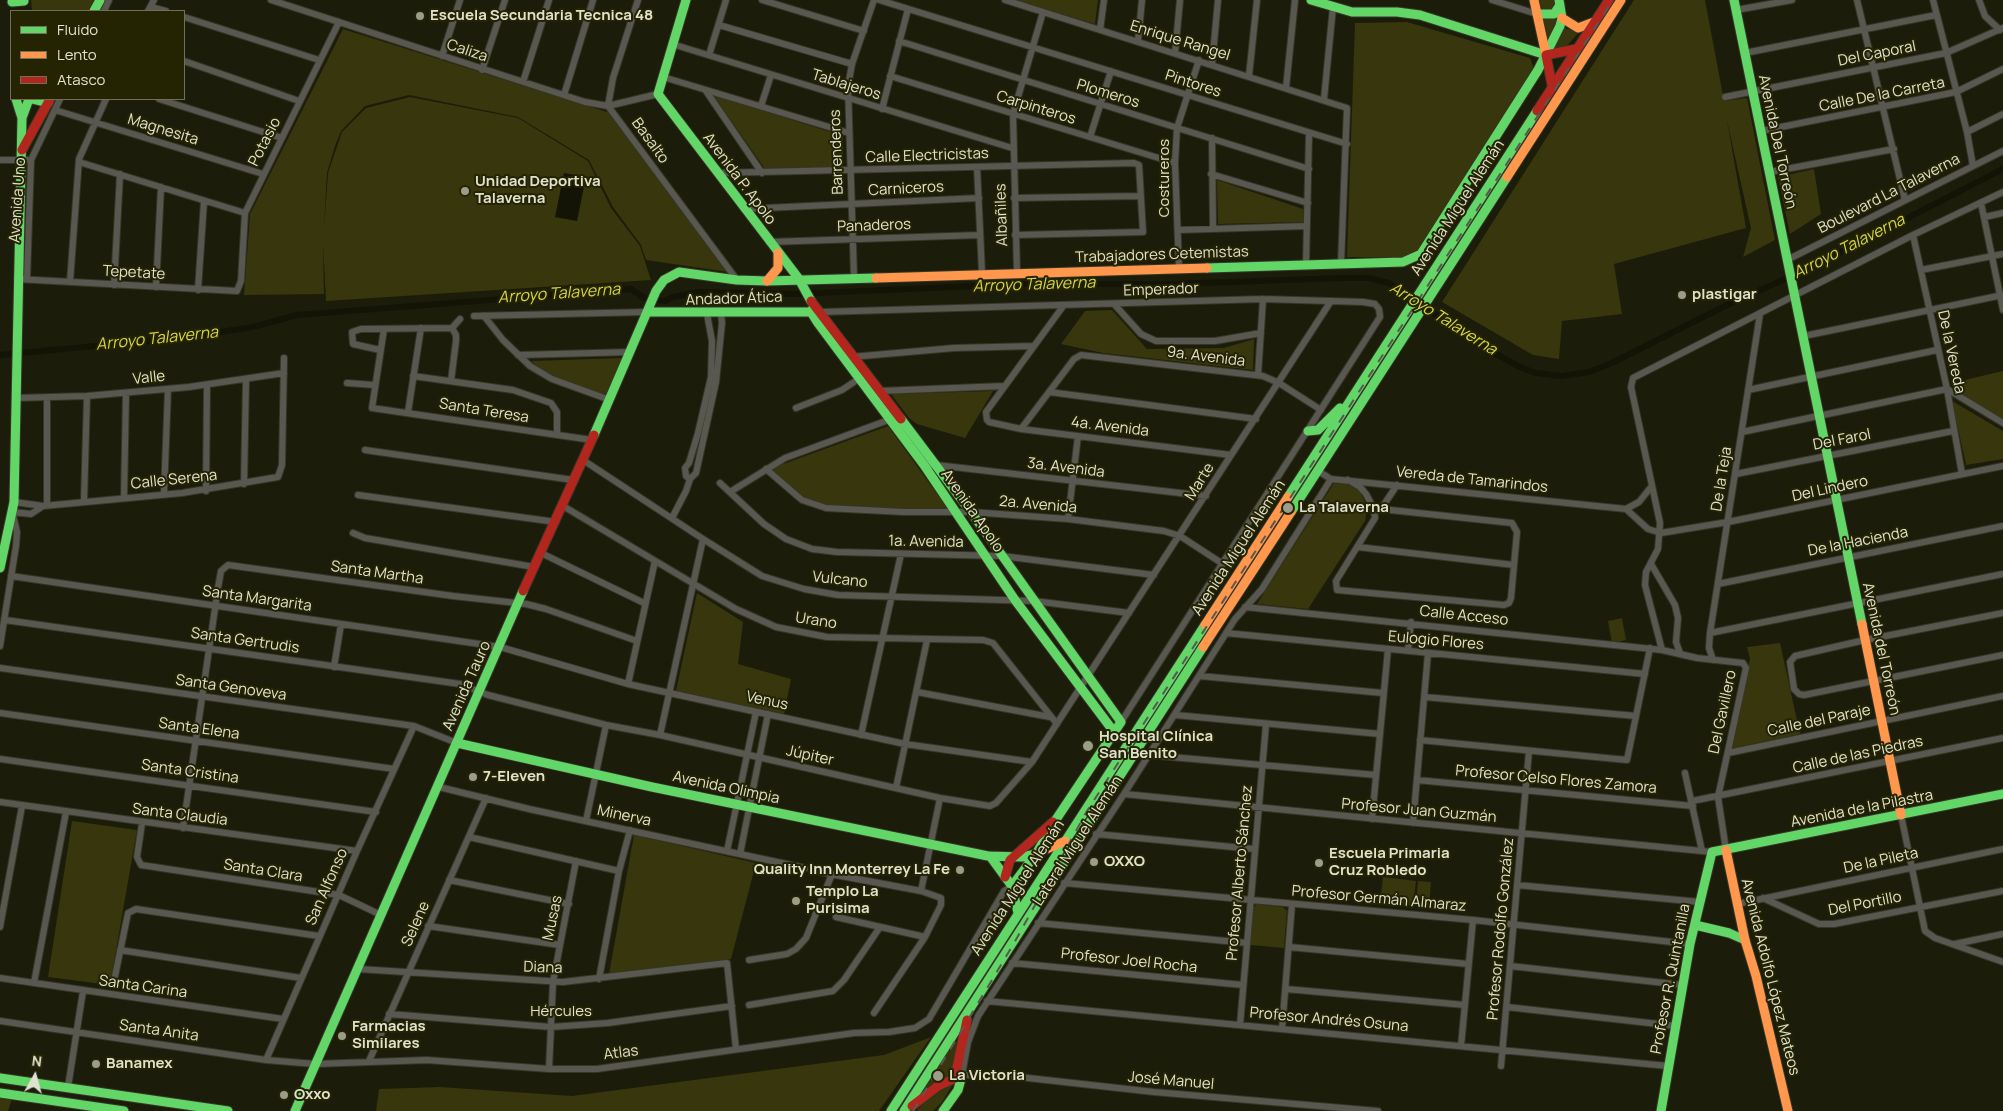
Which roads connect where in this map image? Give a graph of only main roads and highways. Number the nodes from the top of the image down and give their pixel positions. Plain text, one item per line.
1 (686, 0) edge
2 (1311, 0) edge
3 (1534, 0) edge
4 (1609, 0) edge
5 (1622, 0) edge
6 (1734, 0) edge
7 (24, 1) edge
8 (1559, 2) edge
9 (12, 5) edge
10 (1537, 14) junction
11 (1562, 18) junction
12 (1595, 21) junction
13 (1576, 49) junction
14 (1546, 55) junction
15 (1552, 85) junction
16 (16, 100) edge
17 (30, 100) edge
18 (34, 100) edge
19 (51, 104) edge
20 (22, 118) junction
21 (21, 156) junction
22 (778, 253) junction
23 (669, 276) joint
24 (767, 281) junction
25 (802, 284) junction
26 (1794, 293) joint
27 (815, 308) junction
28 (654, 311) junction
29 (863, 377) junction
30 (1350, 401) junction
31 (894, 418) junction
32 (1308, 430) road end
33 (0, 568) edge
34 (1121, 722) joint
35 (1114, 732) junction
36 (457, 743) junction
37 (2003, 794) edge
38 (1900, 815) junction
39 (1055, 821) junction
40 (1066, 840) junction
41 (1726, 850) junction
42 (1712, 852) joint
43 (1036, 854) junction
44 (990, 856) junction
45 (1014, 856) junction
46 (1005, 877) junction
47 (1008, 888) junction
48 (1018, 913) junction
49 (1695, 925) junction
50 (1745, 940) junction
51 (972, 1004) junction
52 (962, 1075) junction
53 (0, 1078) edge
54 (0, 1093) edge
55 (124, 1111) edge
56 (228, 1111) edge
57 (295, 1111) edge
58 (891, 1111) edge
59 (906, 1111) edge
60 (943, 1111) edge
61 (1661, 1111) edge
62 (1788, 1111) edge

1 - 22 main road, Avenida P. Apolo
2 - 14 main road
3 - 10 main road
4 - 12 main road, Avenida Miguel Alemán
5 - 51 main road, Avenida Miguel Alemán
6 - 26 main road, Avenida Del Torreón
7 - 9 main road
8 - 10 main road
8 - 11 main road
10 - 14 main road
11 - 12 main road
11 - 14 main road, Trabajadores Cetemistas
12 - 13 main road, Avenida Miguel Alemán
13 - 14 main road
13 - 15 main road, Avenida Miguel Alemán
14 - 15 main road
14 - 25 main road, Trabajadores Cetemistas
15 - 30 main road, Avenida Miguel Alemán
16 - 20 main road
17 - 20 main road
18 - 19 main road
19 - 21 main road, Avenida Uno
20 - 21 main road
21 - 33 main road, Avenida Uno
22 - 24 main road
22 - 25 main road, Avenida P. Apolo
23 - 24 main road, Trabajadores Cetemistas
23 - 28 main road, Avenida Tauro
24 - 25 main road, Trabajadores Cetemistas
25 - 27 main road, Avenida Apolo
26 - 38 main road, Avenida del Torreón
27 - 28 main road, Andador Ática
27 - 29 main road, Avenida Apolo
27 - 29 main road, Avenida Apolo
28 - 36 main road, Avenida Tauro
29 - 31 main road, Avenida Apolo
29 - 31 main road, Avenida Apolo
30 - 32 main road
30 - 40 main road, Avenida Miguel Alemán
31 - 34 main road, Avenida Apolo
31 - 35 main road, Avenida Apolo
34 - 35 main road, Avenida Miguel Alemán
35 - 39 main road, Avenida Miguel Alemán
36 - 44 main road, Avenida Olimpia
36 - 57 main road, Avenida Tauro
37 - 38 main road, Avenida de la Pilastra
38 - 41 main road, Avenida de la Pilastra
39 - 43 main road, Avenida Miguel Alemán
39 - 45 main road, Avenida Miguel Alemán
40 - 43 main road
40 - 48 main road, Avenida Miguel Alemán
41 - 42 main road, Avenida de la Pilastra
41 - 50 main road, Avenida Adolfo López Mateos
42 - 49 main road, Profesor R. Quintanilla
43 - 45 main road, Avenida Olimpia
43 - 47 main road, Avenida Miguel Alemán
44 - 45 main road, Avenida Olimpia
44 - 46 main road
45 - 46 main road, Avenida Miguel Alemán
46 - 47 main road, Avenida Miguel Alemán
47 - 48 main road
48 - 58 main road, Avenida Miguel Alemán
49 - 50 main road
49 - 61 main road, Profesor R. Quintanilla
50 - 62 main road, Avenida Adolfo López Mateos
51 - 52 main road
51 - 59 main road, Avenida Miguel Alemán
52 - 59 main road
52 - 60 main road
53 - 56 main road
54 - 55 main road

